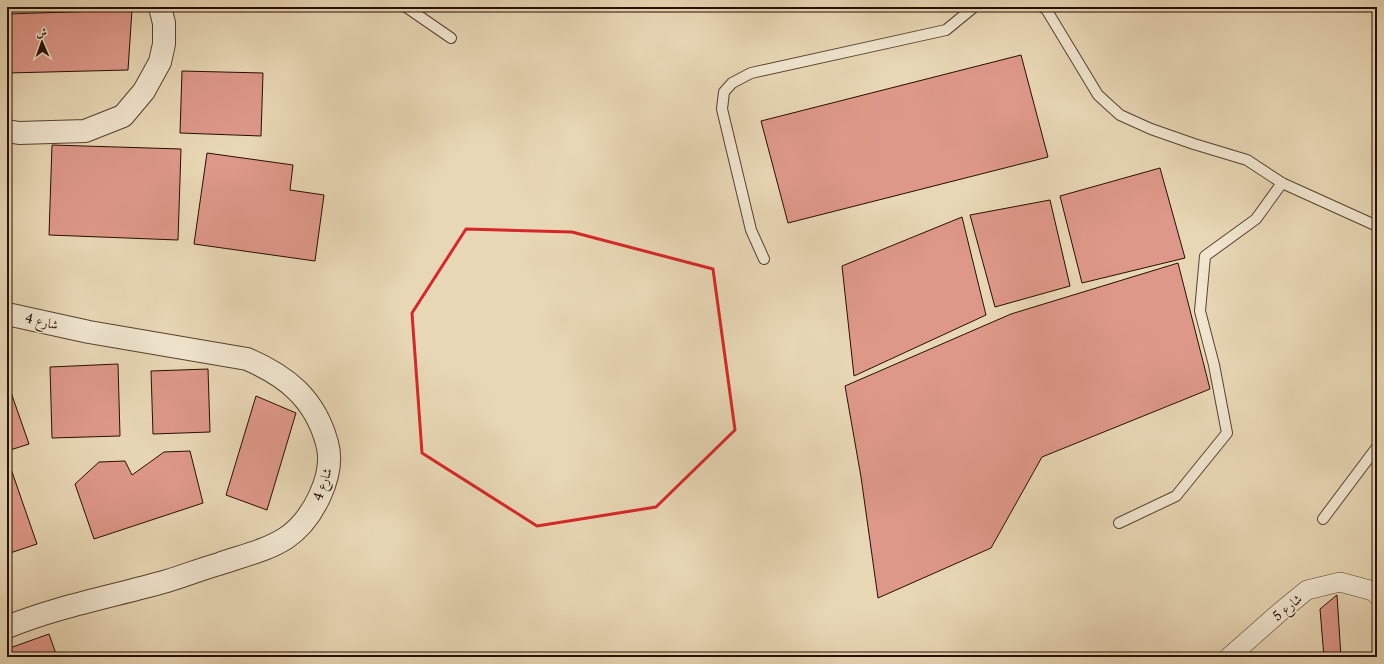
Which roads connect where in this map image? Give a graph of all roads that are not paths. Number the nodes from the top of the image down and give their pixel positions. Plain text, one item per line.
1 (160, 7) edge
2 (406, 7) edge
3 (974, 7) edge
4 (1042, 7) edge
5 (451, 38) dead end
6 (7, 132) edge
7 (1282, 183) junction
8 (1377, 226) edge
9 (764, 259) dead end
10 (7, 314) edge
11 (1377, 447) edge
12 (1323, 519) dead end
13 (1119, 523) dead end
14 (1377, 595) edge
15 (7, 627) edge
16 (1229, 657) edge

1 - 6 street
2 - 5 lane
3 - 9 lane
4 - 7 lane
7 - 8 lane
7 - 13 lane
10 - 15 street, شارع 4
11 - 12 lane
14 - 16 street, شارع 5

